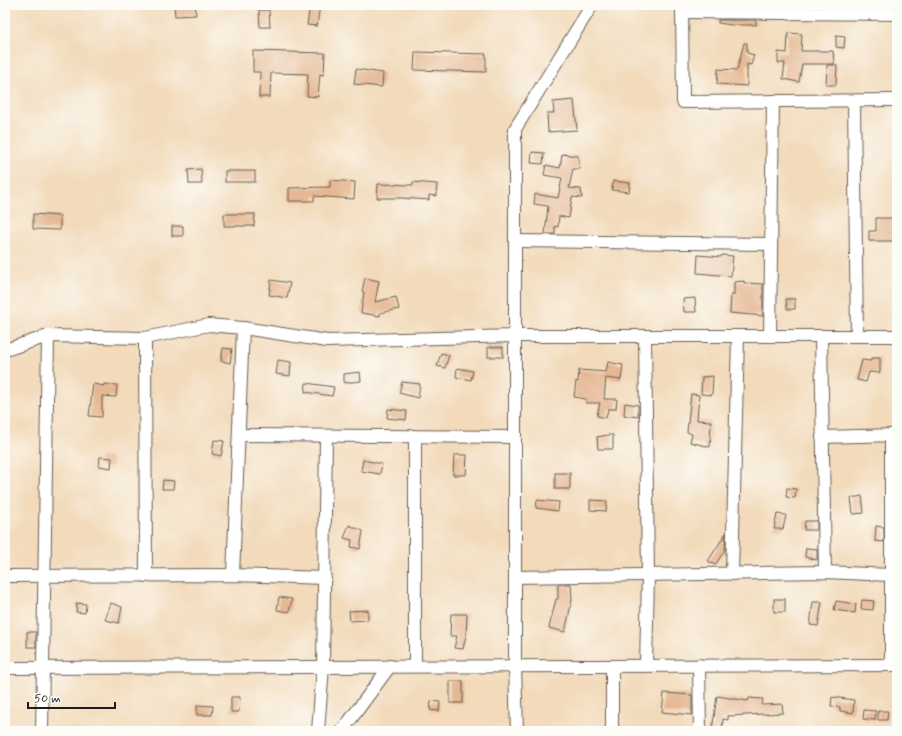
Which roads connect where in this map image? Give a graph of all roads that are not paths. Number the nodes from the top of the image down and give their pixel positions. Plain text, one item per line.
1 (592, 5) edge
2 (682, 9) edge
3 (897, 14) edge
4 (897, 100) edge
5 (773, 101) junction
6 (854, 101) junction
7 (515, 241) junction
8 (771, 244) junction
9 (244, 328) junction
10 (48, 336) junction
11 (515, 336) junction
12 (645, 336) junction
13 (738, 336) junction
14 (770, 336) junction
15 (821, 336) junction
16 (857, 336) junction
17 (897, 336) edge
18 (145, 338) junction
19 (5, 350) edge
20 (239, 435) junction
21 (894, 435) edge
22 (326, 436) junction
23 (415, 436) junction
24 (515, 437) junction
25 (822, 437) junction
26 (825, 572) junction
27 (233, 574) junction
28 (732, 574) junction
29 (890, 575) junction
30 (5, 576) edge
31 (45, 576) junction
32 (146, 576) junction
33 (648, 576) junction
34 (325, 578) junction
35 (515, 578) junction
36 (699, 665) junction
37 (894, 665) edge
38 (390, 666) junction
39 (415, 666) junction
40 (515, 666) junction
41 (612, 666) junction
42 (646, 666) junction
43 (322, 667) junction
44 (5, 668) edge
45 (44, 668) junction
46 (42, 731) edge
47 (318, 731) edge
48 (342, 731) edge
49 (517, 731) edge
50 (612, 731) edge
51 (700, 731) edge

1 - 7 street
2 - 3 street
2 - 5 street
4 - 6 street
5 - 6 street
5 - 8 street
6 - 16 street
7 - 8 street
7 - 11 street
8 - 14 street
9 - 11 street
9 - 18 street
9 - 20 street
10 - 18 street
10 - 19 street
10 - 31 street
11 - 12 street
11 - 24 street
12 - 13 street
12 - 33 street
13 - 14 street
13 - 28 street
14 - 15 street
15 - 16 street
15 - 25 street
16 - 17 street
18 - 32 street
20 - 22 street
20 - 27 street
21 - 25 street
21 - 29 street
22 - 23 street
22 - 34 street
23 - 24 street
23 - 39 street
24 - 35 street
25 - 26 street
26 - 28 street
26 - 29 street
27 - 32 street
27 - 34 street
28 - 33 street
29 - 37 street
30 - 31 street
31 - 32 street
31 - 45 street
33 - 35 street
33 - 42 street
34 - 43 street
35 - 40 street
36 - 37 street
36 - 42 street
36 - 51 street
38 - 39 street
38 - 43 street
38 - 48 street
39 - 40 street
40 - 41 street
40 - 49 street
41 - 42 street
41 - 50 street
43 - 45 street
43 - 47 street
44 - 45 street
45 - 46 street

